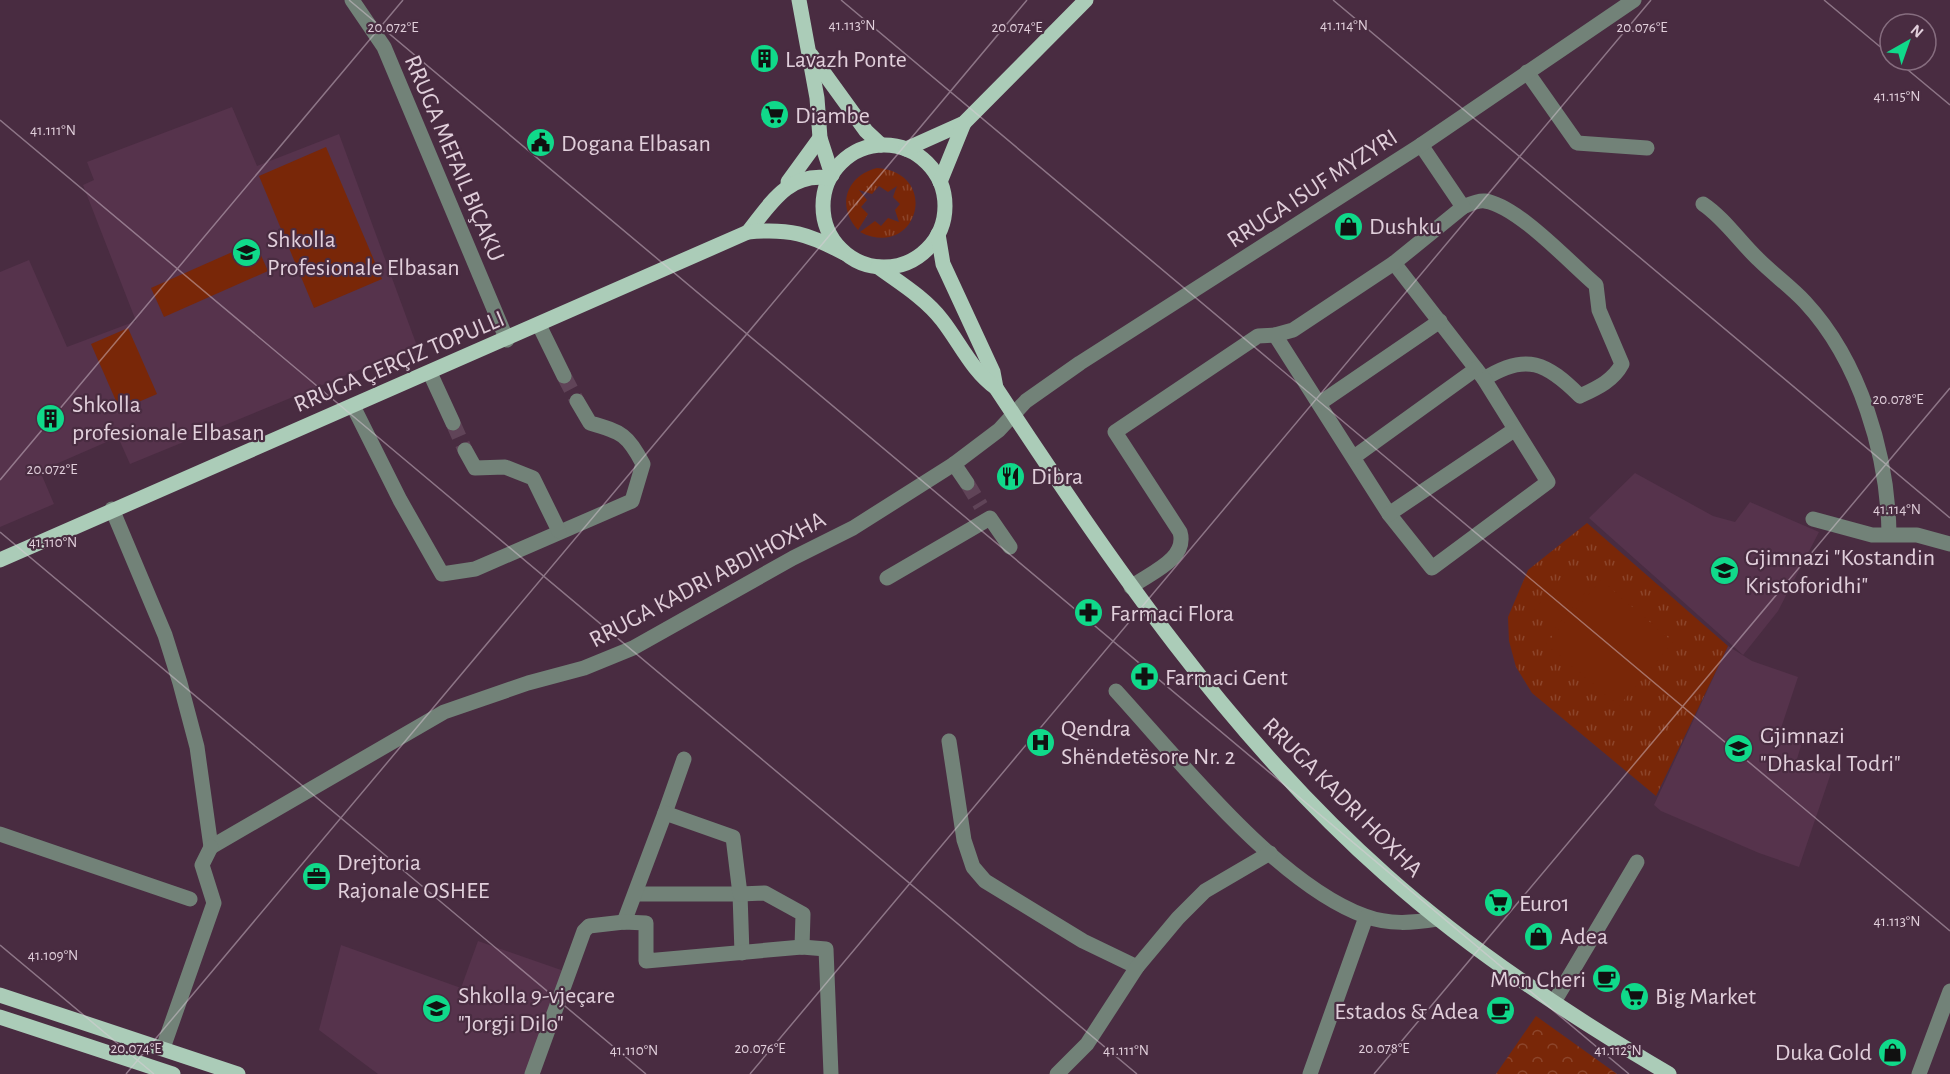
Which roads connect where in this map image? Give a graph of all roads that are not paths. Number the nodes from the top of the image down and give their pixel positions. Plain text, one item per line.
1 (352, 0) edge
2 (1086, 0) edge
3 (1634, 0) edge
4 (800, 4) edge
5 (809, 52) junction
6 (1527, 72) junction
7 (964, 123) junction
8 (820, 138) junction
9 (881, 145) junction
10 (1422, 145) junction
11 (1647, 148) dead end
12 (906, 149) junction
13 (830, 176) junction
14 (940, 182) junction
15 (781, 190) junction
16 (1704, 204) dead end
17 (1463, 207) junction
18 (748, 232) junction
19 (938, 234) junction
20 (844, 253) junction
21 (1395, 263) junction
22 (878, 267) junction
23 (1440, 321) junction
24 (539, 325) junction
25 (1275, 335) junction
26 (507, 340) junction
27 (430, 373) junction
28 (1480, 374) junction
29 (564, 375) tunnel mouth
30 (996, 388) junction
31 (577, 400) tunnel mouth
32 (1320, 403) junction
33 (353, 406) junction
34 (1013, 414) junction
35 (453, 423) tunnel mouth
36 (1514, 430) junction
37 (465, 450) tunnel mouth
38 (1354, 457) junction
39 (954, 464) junction
40 (967, 483) tunnel mouth
41 (112, 509) junction
42 (1389, 514) junction
43 (1813, 519) dead end
44 (559, 531) junction
45 (1889, 534) junction
46 (1950, 544) edge
47 (1010, 547) dead end
48 (0, 560) edge
49 (887, 578) dead end
50 (1131, 587) junction
51 (1116, 692) dead end
52 (949, 741) dead end
53 (684, 759) dead end
54 (665, 813) junction
55 (0, 834) edge
56 (212, 847) junction
57 (1270, 853) junction
58 (1637, 862) dead end
59 (635, 894) junction
60 (740, 894) junction
61 (190, 899) dead end
62 (1366, 917) junction
63 (1437, 919) junction
64 (624, 922) junction
65 (802, 947) junction
66 (742, 953) junction
67 (1137, 967) junction
68 (1950, 991) edge
69 (0, 995) edge
70 (1554, 1002) junction
71 (0, 1017) edge
72 (163, 1048) junction
73 (152, 1070) edge
74 (173, 1074) edge
75 (238, 1074) edge
76 (532, 1074) edge
77 (831, 1074) edge
78 (1057, 1074) edge
79 (1310, 1074) edge
80 (1668, 1074) edge
81 (1919, 1074) edge

1 - 26 street, RRUGA MEFAIL BIÇAKU
2 - 7 main road
3 - 6 street, RRUGA ISUF MYZYRI
4 - 5 main road
5 - 8 main road
5 - 9 main road
6 - 10 street, RRUGA ISUF MYZYRI
6 - 11 street
7 - 12 main road
7 - 14 main road
8 - 13 main road
8 - 15 main road
9 - 12 main road
9 - 13 main road
10 - 17 street
10 - 34 street, RRUGA ISUF MYZYRI
12 - 14 main road
13 - 15 main road
13 - 20 main road
14 - 19 main road
15 - 18 main road
16 - 45 street
17 - 21 street
17 - 28 street
18 - 20 main road
18 - 24 main road, RRUGA ÇERÇIZ TOPULLI
19 - 22 main road
19 - 30 main road, RRUGA KADRI HOXHA
20 - 22 main road
21 - 23 street
21 - 25 street
22 - 30 main road, RRUGA KADRI HOXHA
23 - 28 street
23 - 32 street
24 - 26 main road, RRUGA ÇERÇIZ TOPULLI
24 - 29 street
25 - 32 street
25 - 50 street
26 - 27 main road, RRUGA ÇERÇIZ TOPULLI
27 - 33 main road, RRUGA ÇERÇIZ TOPULLI
27 - 35 street
28 - 36 street
28 - 38 street
30 - 34 main road, RRUGA KADRI HOXHA
31 - 44 street
32 - 38 street
33 - 41 main road, RRUGA ÇERÇIZ TOPULLI
33 - 44 street
34 - 39 street, RRUGA KADRI ABDIHOXHA
34 - 50 main road, RRUGA KADRI HOXHA
36 - 42 street
36 - 42 street
37 - 44 street
38 - 42 street
39 - 40 street
39 - 56 street, RRUGA KADRI ABDIHOXHA
41 - 48 main road, RRUGA ÇERÇIZ TOPULLI
41 - 56 street
43 - 45 street
45 - 46 street
47 - 49 street
50 - 63 main road, RRUGA KADRI HOXHA
51 - 57 street
52 - 67 street
53 - 54 street
54 - 59 street
54 - 60 street
55 - 61 street
56 - 72 street
57 - 62 street
57 - 67 street
58 - 70 street
59 - 60 street
59 - 64 street
60 - 65 street
60 - 66 street
62 - 63 street
62 - 79 street
63 - 70 main road, RRUGA KADRI HOXHA
64 - 66 street
64 - 76 street
65 - 66 street
65 - 77 street
67 - 78 street
68 - 81 street
69 - 72 main road
70 - 80 main road, RRUGA KADRI HOXHA
71 - 73 main road
72 - 75 main road
73 - 74 main road

